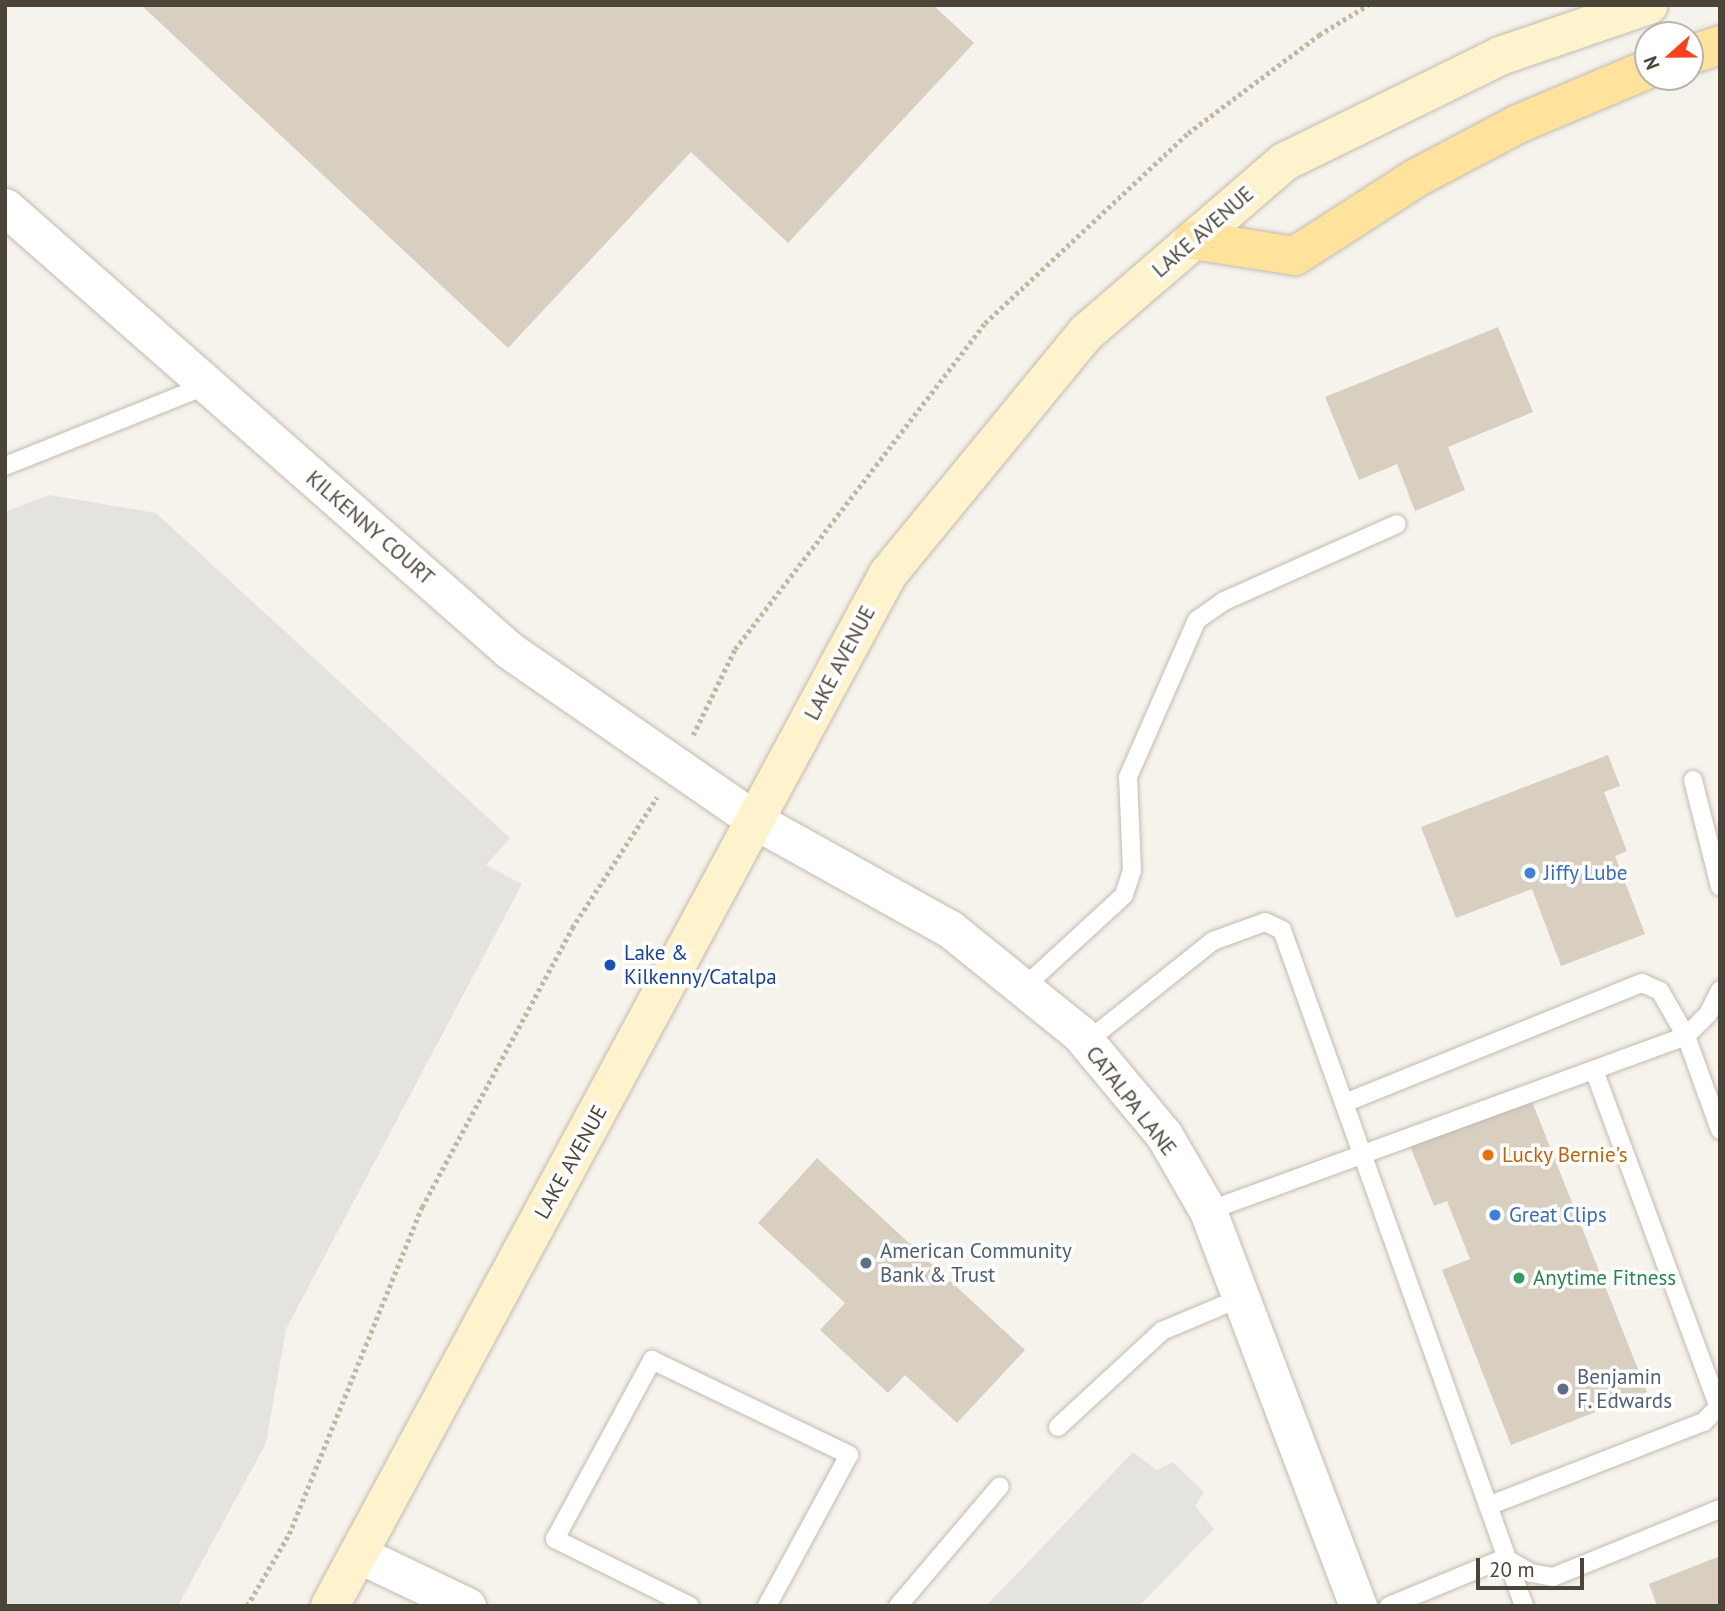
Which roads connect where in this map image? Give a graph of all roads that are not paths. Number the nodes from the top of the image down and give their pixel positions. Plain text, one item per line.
1 (1649, 5) edge
2 (1634, 75) edge
3 (5, 207) edge
4 (1194, 240) junction
5 (208, 385) junction
6 (5, 466) edge
7 (1397, 524) dead end
8 (1693, 780) dead end
9 (756, 821) junction
10 (1720, 887) edge
11 (1023, 988) junction
12 (1720, 990) edge
13 (1685, 1036) junction
14 (1085, 1043) junction
15 (1594, 1070) junction
16 (1348, 1102) junction
17 (1720, 1130) edge
18 (1365, 1154) junction
19 (1208, 1211) junction
20 (1240, 1298) junction
21 (1719, 1405) edge
22 (1058, 1427) dead end
23 (1000, 1486) dead end
24 (1488, 1506) junction
25 (1720, 1509) edge
26 (358, 1554) junction
27 (1505, 1558) junction
28 (330, 1606) edge
29 (467, 1606) edge
30 (690, 1606) edge
31 (767, 1606) edge
32 (898, 1606) edge
33 (1358, 1606) edge
34 (1389, 1606) edge
35 (1524, 1606) edge

1 - 4 street, LAKE AVENUE
2 - 4 main road
3 - 5 street, KILKENNY COURT
4 - 9 street, LAKE AVENUE
5 - 6 lane
5 - 9 street, KILKENNY COURT
7 - 11 lane
8 - 10 lane
9 - 11 street, CATALPA LANE
9 - 26 street, LAKE AVENUE
11 - 14 street, CATALPA LANE
12 - 13 lane
13 - 15 lane
13 - 16 lane
13 - 17 lane
14 - 16 lane
14 - 19 street, CATALPA LANE
15 - 18 lane
15 - 21 lane
16 - 18 lane
18 - 19 lane
18 - 24 lane
19 - 20 street, CATALPA LANE
20 - 22 lane
20 - 33 street, CATALPA LANE
21 - 24 lane
23 - 32 lane
24 - 27 lane
25 - 27 lane
26 - 28 street, LAKE AVENUE
26 - 29 street
27 - 34 lane
27 - 35 lane
30 - 31 lane

